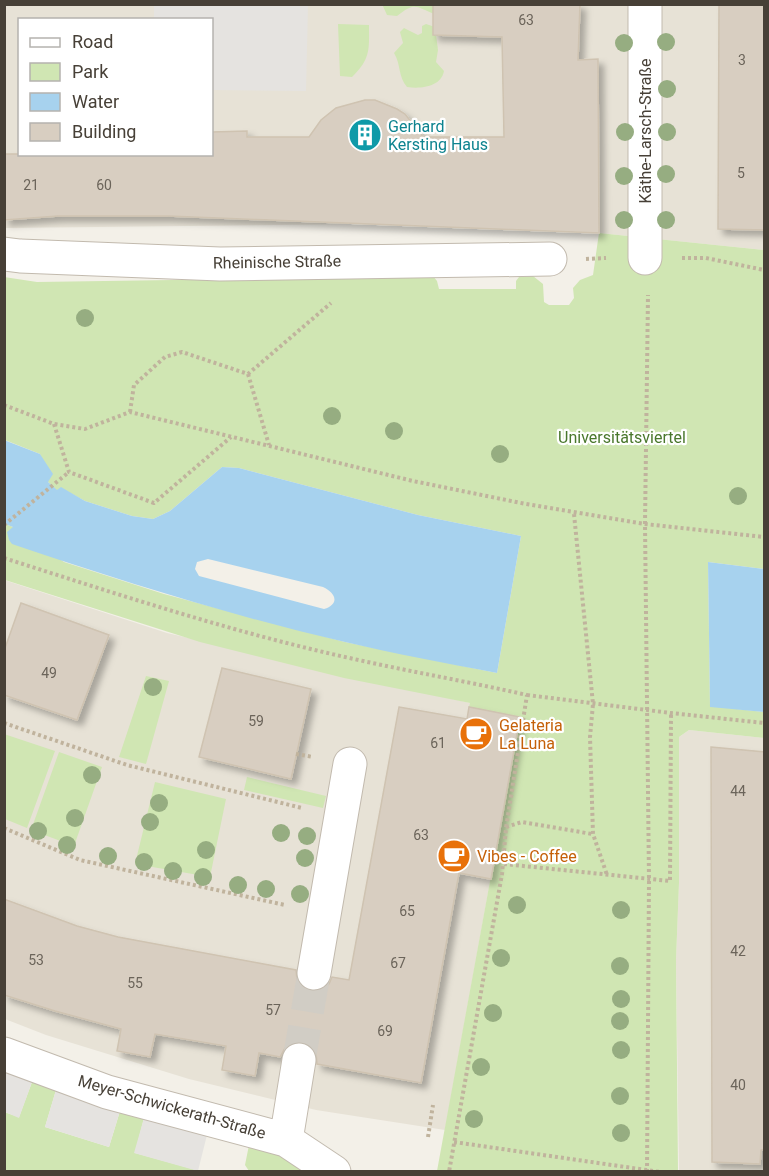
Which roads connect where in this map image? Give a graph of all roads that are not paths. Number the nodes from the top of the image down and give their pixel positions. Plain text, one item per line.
1 (645, 4) edge
2 (4, 254) edge
3 (645, 258) road end
4 (550, 259) dead end
5 (350, 764) dead end
6 (314, 973) tunnel mouth
7 (4, 1054) edge
8 (299, 1060) tunnel mouth
9 (286, 1140) junction
10 (334, 1172) edge

1 - 3 street, Käthe-Larsch-Straße
2 - 4 street, Rheinische Straße
5 - 6 street
7 - 9 street, Meyer-Schwickerath-Straße
8 - 9 street
9 - 10 street, Meyer-Schwickerath-Straße

